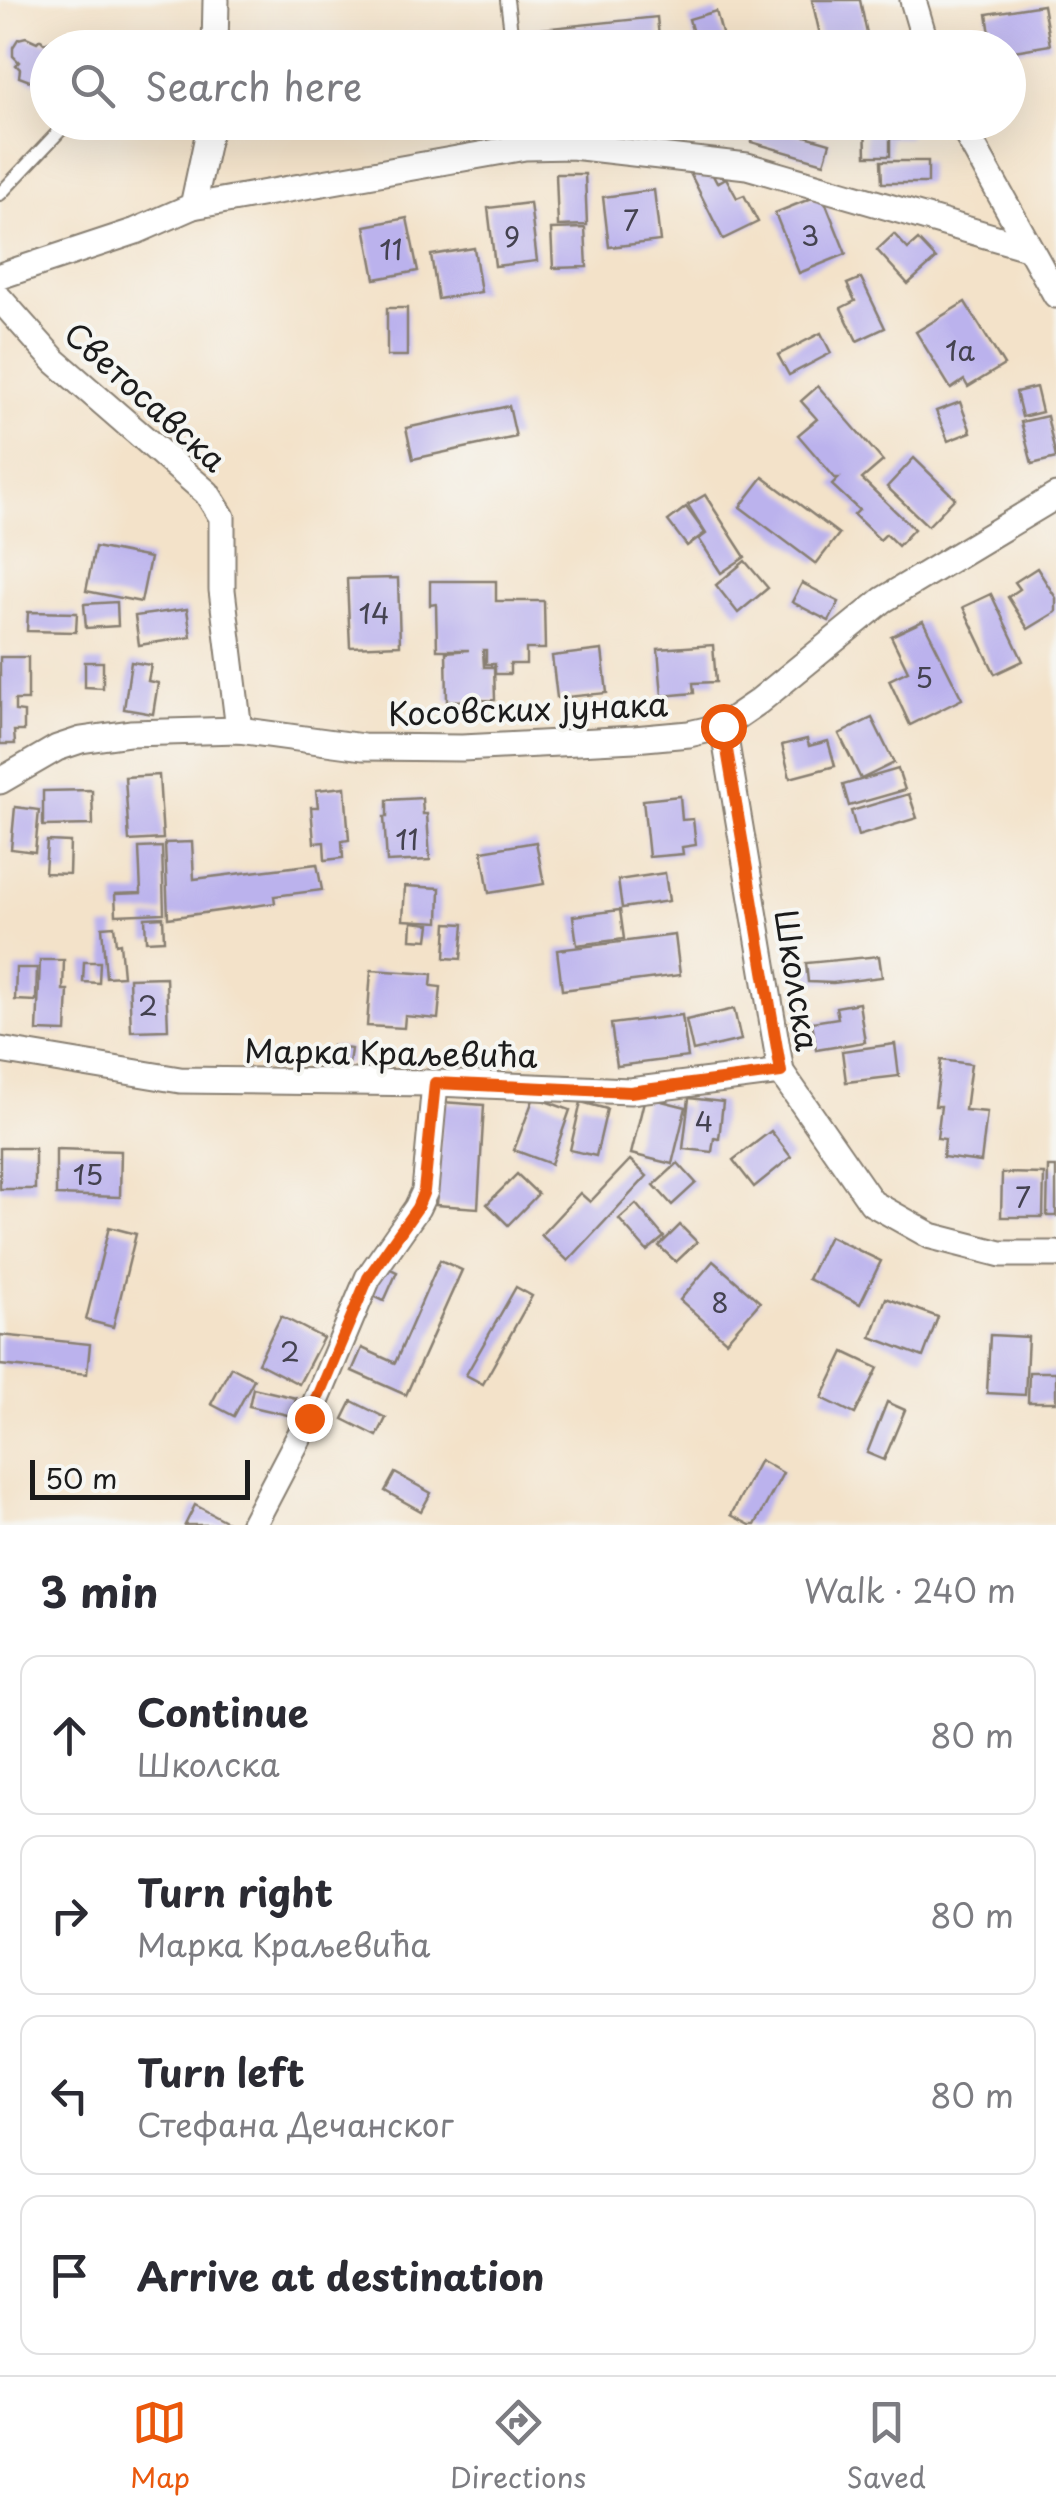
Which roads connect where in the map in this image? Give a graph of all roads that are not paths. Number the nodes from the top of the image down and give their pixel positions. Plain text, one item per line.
1 (216, 0) edge
2 (508, 0) edge
3 (913, 0) edge
4 (216, 30) edge
5 (511, 30) edge
6 (922, 30) edge
7 (51, 140) edge
8 (207, 140) edge
9 (500, 140) edge
10 (545, 140) edge
11 (970, 140) edge
12 (0, 194) edge
13 (193, 206) junction
14 (1027, 247) junction
15 (0, 276) edge
16 (1056, 295) edge
17 (0, 299) edge
18 (1056, 496) edge
19 (723, 726) junction
20 (239, 730) junction
21 (0, 781) edge
22 (0, 1050) edge
23 (781, 1072) junction
24 (435, 1083) junction
25 (1056, 1254) edge
26 (253, 1525) edge

1 - 4 street
2 - 5 lane
3 - 6 street
7 - 12 lane
8 - 13 street
9 - 13 street
10 - 14 street
11 - 14 street
13 - 15 street
14 - 16 street
17 - 20 street, Светосавска
18 - 19 street, Косовских јунака
19 - 20 street, Косовских јунака
19 - 23 street, Школска
20 - 21 street, Косовских јунака
22 - 24 street, Марка Краљевића
23 - 24 street, Марка Краљевића
23 - 25 street, Школска
24 - 26 street

